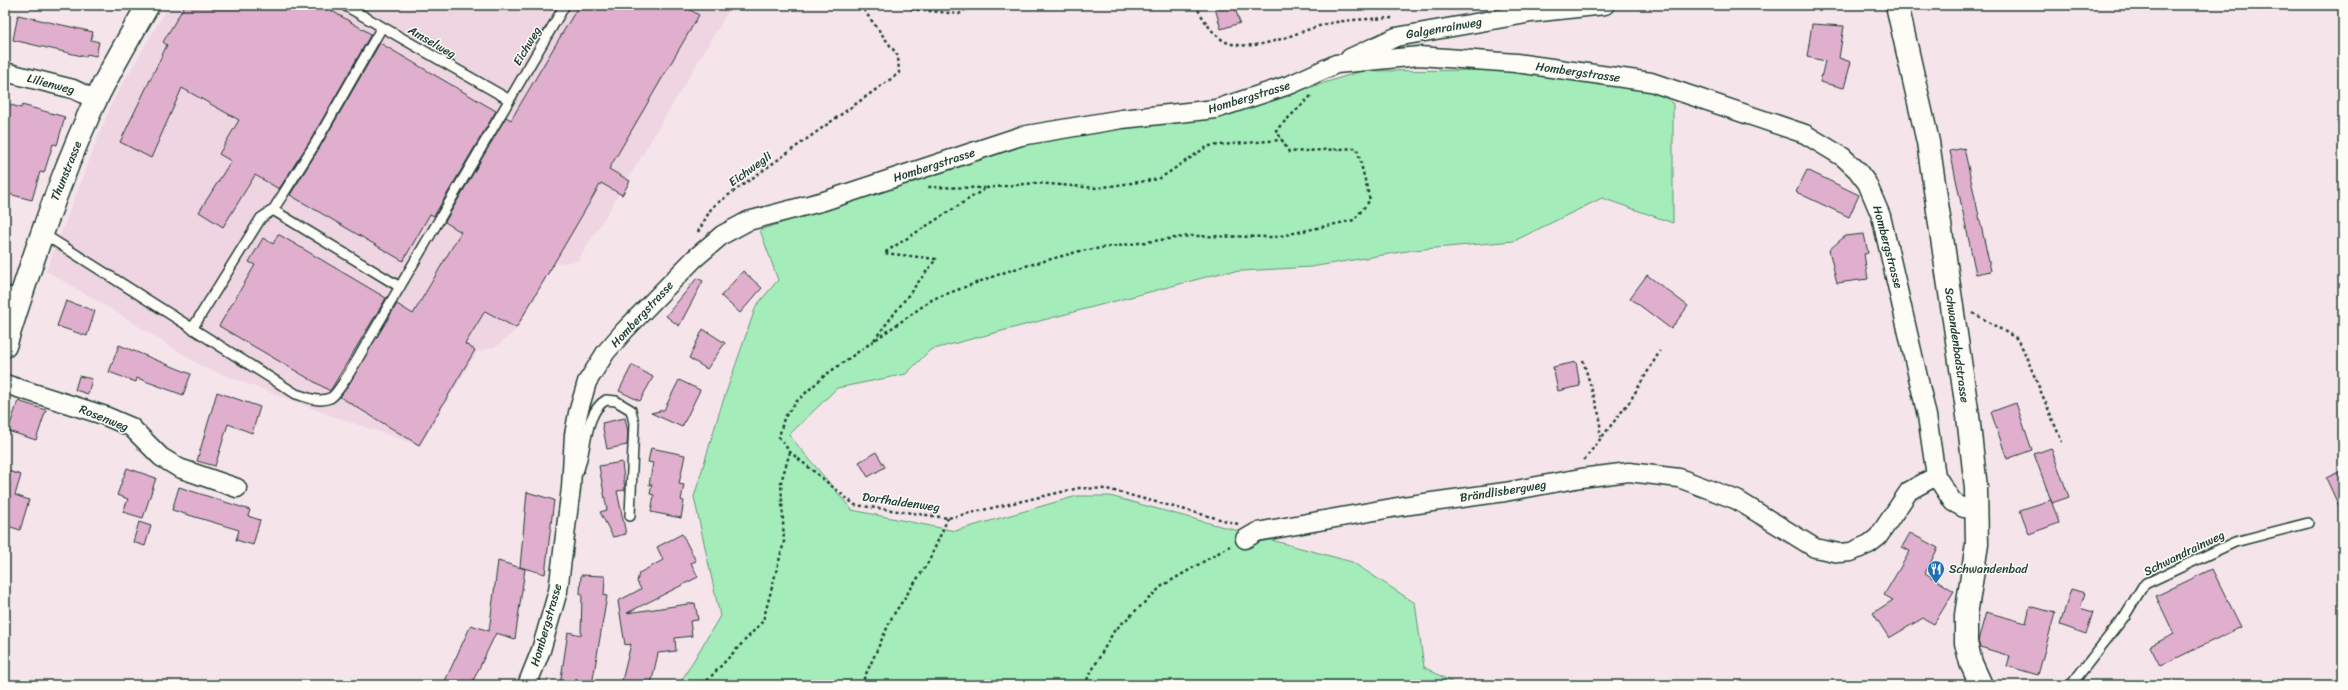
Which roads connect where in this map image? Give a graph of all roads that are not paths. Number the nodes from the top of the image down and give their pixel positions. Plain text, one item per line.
1 (148, 5) edge
2 (344, 5) edge
3 (565, 5) edge
4 (1605, 5) edge
5 (1897, 5) edge
6 (382, 27) junction
7 (1336, 64) junction
8 (5, 72) edge
9 (508, 99) junction
10 (96, 100) junction
11 (273, 210) junction
12 (42, 233) junction
13 (400, 287) junction
14 (13, 293) edge
15 (192, 329) junction
16 (5, 346) edge
17 (5, 384) edge
18 (1936, 476) junction
19 (237, 488) dead end
20 (571, 488) junction
21 (1977, 509) junction
22 (630, 516) dead end
23 (2308, 523) dead end
24 (1251, 535) road end
25 (527, 685) edge
26 (1982, 685) edge
27 (2071, 685) edge

1 - 10 street, Thunstrasse
2 - 6 lane, Amselweg
3 - 9 lane, Eichweg
4 - 7 street, Galgenrainweg
5 - 21 street, Schwandenbadstrasse
6 - 9 lane, Amselweg
6 - 11 lane
7 - 18 street, Hombergstrasse
7 - 20 street, Hombergstrasse
8 - 10 street, Lilienweg
9 - 13 lane, Eichweg
10 - 12 street, Thunstrasse
11 - 13 lane
11 - 15 lane
12 - 14 street, Thunstrasse
12 - 15 lane, Eichweg
13 - 15 lane, Eichweg
14 - 16 street, Thunstrasse
17 - 19 street, Rosenweg
18 - 21 street, Hombergstrasse
18 - 24 street, Brändlisbergweg
20 - 22 lane
20 - 25 street, Hombergstrasse
21 - 26 street, Schwandenbadstrasse
23 - 27 lane, Schwandrainweg

